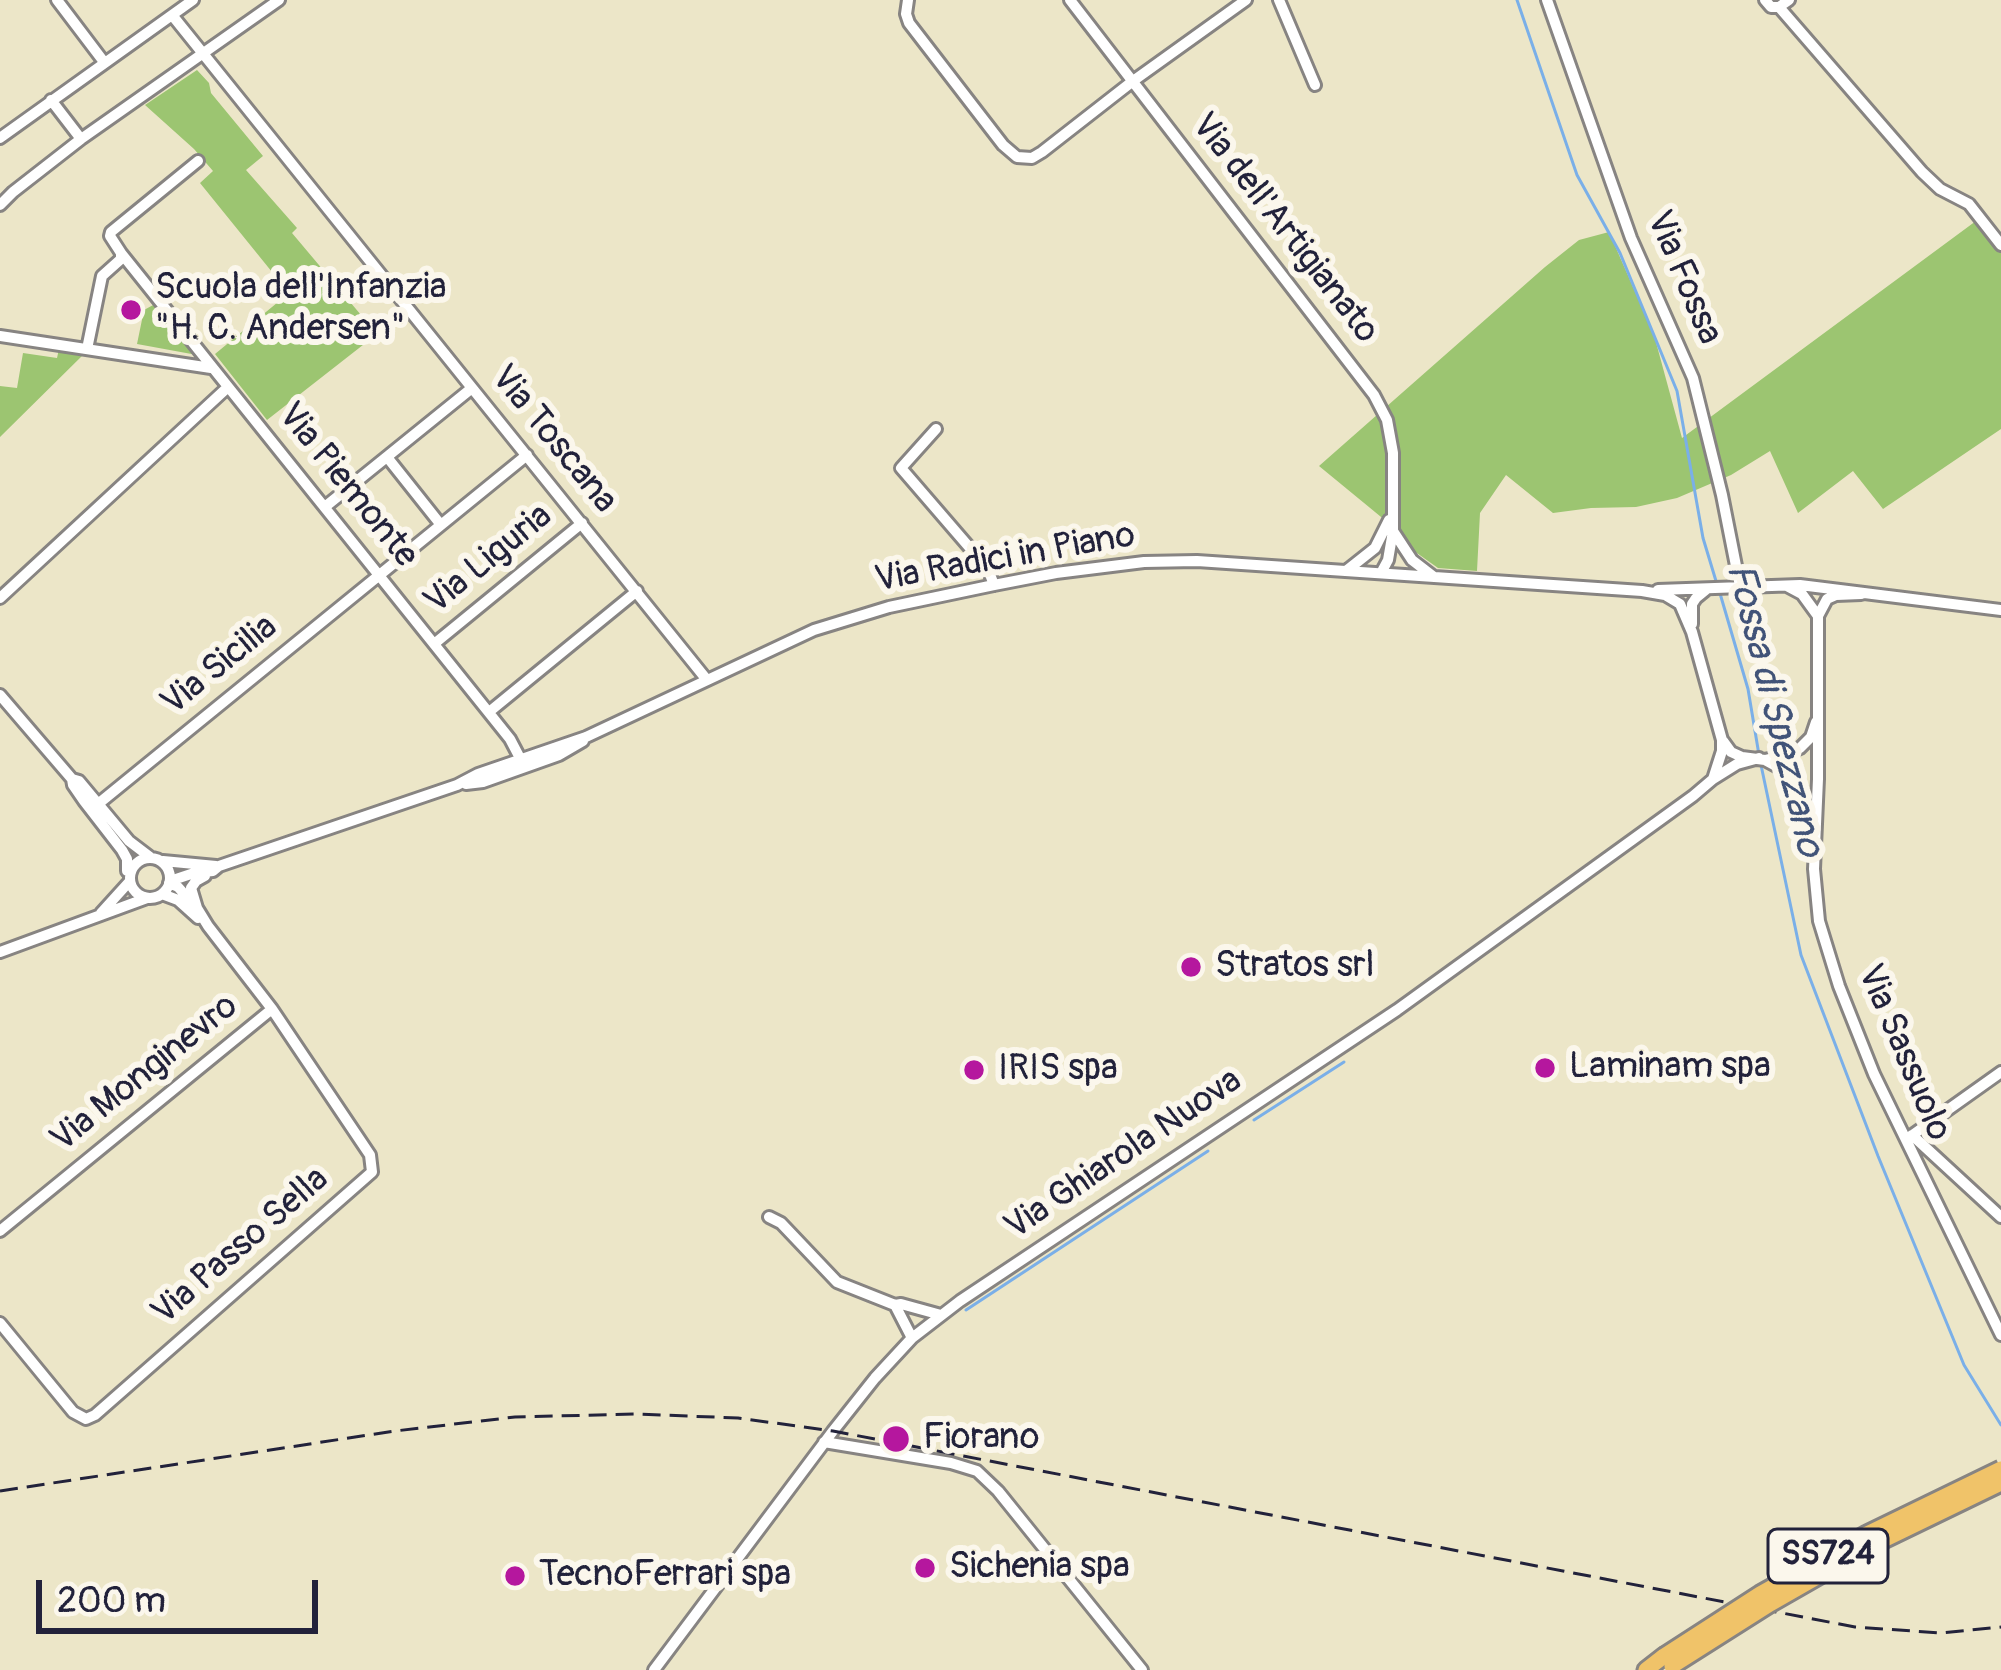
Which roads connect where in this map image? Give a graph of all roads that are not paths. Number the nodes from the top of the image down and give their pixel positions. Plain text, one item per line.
1 (57, 0) edge
2 (193, 0) edge
3 (279, 0) edge
4 (908, 0) edge
5 (1070, 0) edge
6 (1246, 0) edge
7 (1279, 0) edge
8 (1547, 0) edge
9 (1765, 0) edge
10 (1784, 4) edge
11 (172, 15) junction
12 (201, 54) junction
13 (104, 62) junction
14 (1133, 80) junction
15 (1315, 85) dead end
16 (51, 100) junction
17 (0, 139) edge
18 (81, 139) junction
19 (198, 161) dead end
20 (0, 206) edge
21 (2001, 245) edge
22 (121, 253) junction
23 (0, 336) edge
24 (87, 350) junction
25 (211, 368) junction
26 (228, 387) junction
27 (472, 388) junction
28 (936, 429) dead end
29 (527, 455) junction
30 (387, 457) junction
31 (326, 506) junction
32 (582, 524) junction
33 (1392, 524) junction
34 (441, 525) junction
35 (1375, 548) junction
36 (1346, 572) junction
37 (1381, 573) junction
38 (380, 575) junction
39 (1434, 577) junction
40 (994, 585) junction
41 (1741, 586) junction
42 (1786, 586) junction
43 (1705, 589) junction
44 (637, 591) junction
45 (1648, 592) junction
46 (1861, 594) junction
47 (0, 598) edge
48 (2001, 610) edge
49 (1818, 616) junction
50 (1692, 632) junction
51 (434, 644) junction
52 (706, 680) junction
53 (0, 695) edge
54 (489, 712) junction
55 (1816, 722) junction
56 (586, 737) junction
57 (1722, 740) junction
58 (549, 758) junction
59 (521, 760) junction
60 (1743, 760) junction
61 (1768, 760) junction
62 (72, 778) junction
63 (1713, 778) junction
64 (487, 781) junction
65 (457, 785) junction
66 (98, 804) junction
67 (1814, 837) junction
68 (156, 859) junction
69 (216, 869) junction
70 (130, 879) junction
71 (167, 886) junction
72 (146, 898) junction
73 (197, 908) junction
74 (101, 913) junction
75 (208, 926) junction
76 (0, 952) edge
77 (272, 1009) junction
78 (2001, 1072) edge
79 (1909, 1138) junction
80 (2001, 1216) edge
81 (769, 1217) dead end
82 (0, 1231) edge
83 (895, 1305) junction
84 (940, 1315) junction
85 (0, 1322) edge
86 (2001, 1335) edge
87 (912, 1338) junction
88 (824, 1442) junction
89 (2001, 1469) edge
90 (2001, 1484) edge
91 (1668, 1664) edge
92 (654, 1670) edge
93 (1142, 1670) edge
94 (1646, 1670) edge

1 - 13 street
2 - 11 street
3 - 12 street
4 - 14 street
5 - 14 street, Via dell'Artigianato
6 - 14 street
7 - 15 street
8 - 41 street, Via Fossa
9 - 10 street
10 - 21 street
11 - 12 street, Via Toscana
11 - 13 street
12 - 18 street
12 - 27 street, Via Toscana
13 - 16 street
14 - 33 street, Via dell'Artigianato
16 - 17 street
16 - 18 street
18 - 20 street
19 - 22 street
22 - 24 street
22 - 25 street, Via Piemonte
23 - 24 street
24 - 25 street
25 - 26 street, Via Piemonte
26 - 31 street, Via Piemonte
26 - 47 street
27 - 29 street, Via Toscana
27 - 30 street
28 - 40 street
29 - 32 street, Via Toscana
29 - 34 street, Via Sicilia
30 - 31 street
30 - 34 street
31 - 38 street, Via Piemonte
32 - 44 street, Via Toscana
32 - 51 street, Via Liguria
33 - 35 street, Via dell'Artigianato
33 - 37 street, Via dell'Artigianato
33 - 39 street
34 - 38 street, Via Sicilia
35 - 36 street, Via dell'Artigianato
35 - 37 street
36 - 37 street, Via Radici in Piano
36 - 40 street, Via Radici in Piano
37 - 39 street, Via Radici in Piano
38 - 51 street, Via Piemonte
38 - 66 street, Via Sicilia
39 - 45 street, Via Radici in Piano
40 - 52 street, Via Radici in Piano
41 - 42 street
41 - 43 street
42 - 46 street
42 - 49 street
43 - 45 street
43 - 50 street
44 - 52 street, Via Toscana
44 - 54 street
45 - 50 street
46 - 48 street
46 - 49 street
49 - 55 street
50 - 57 street
51 - 54 street, Via Piemonte
52 - 56 street, Via Radici in Piano
53 - 62 street
54 - 59 street, Via Piemonte
55 - 61 street
55 - 67 street, Via Sassuolo
56 - 58 street
56 - 59 street
57 - 60 street
57 - 63 street
58 - 59 street
58 - 64 street
59 - 64 street
59 - 65 street
60 - 61 street
60 - 63 street, Via Ghiarola Nuova
61 - 67 street
62 - 66 street
62 - 70 street
63 - 84 street, Via Ghiarola Nuova
64 - 65 street
65 - 69 street
66 - 68 street
67 - 79 street, Via Sassuolo
68 - 69 street
68 - 70 street
68 - 71 street
69 - 71 street
69 - 73 street
70 - 72 street
70 - 74 street
71 - 72 street
71 - 73 street, Via Passo Sella
71 - 75 street, Via Passo Sella
72 - 74 street
73 - 75 street, Via Passo Sella
74 - 76 street
75 - 77 street, Via Passo Sella
77 - 82 street, Via Monginevro
77 - 85 street, Via Passo Sella
78 - 79 street
79 - 80 street
79 - 86 street, Via Sassuolo
81 - 83 street
83 - 84 street
83 - 87 street
84 - 87 street, Via Ghiarola Nuova
87 - 88 street, Via Ghiarola Nuova
88 - 92 street, Via Ghiarola Nuova
88 - 93 street
89 - 91 highway, SS724, bridge
90 - 91 highway, SS724, bridge
91 - 94 highway, SS724

